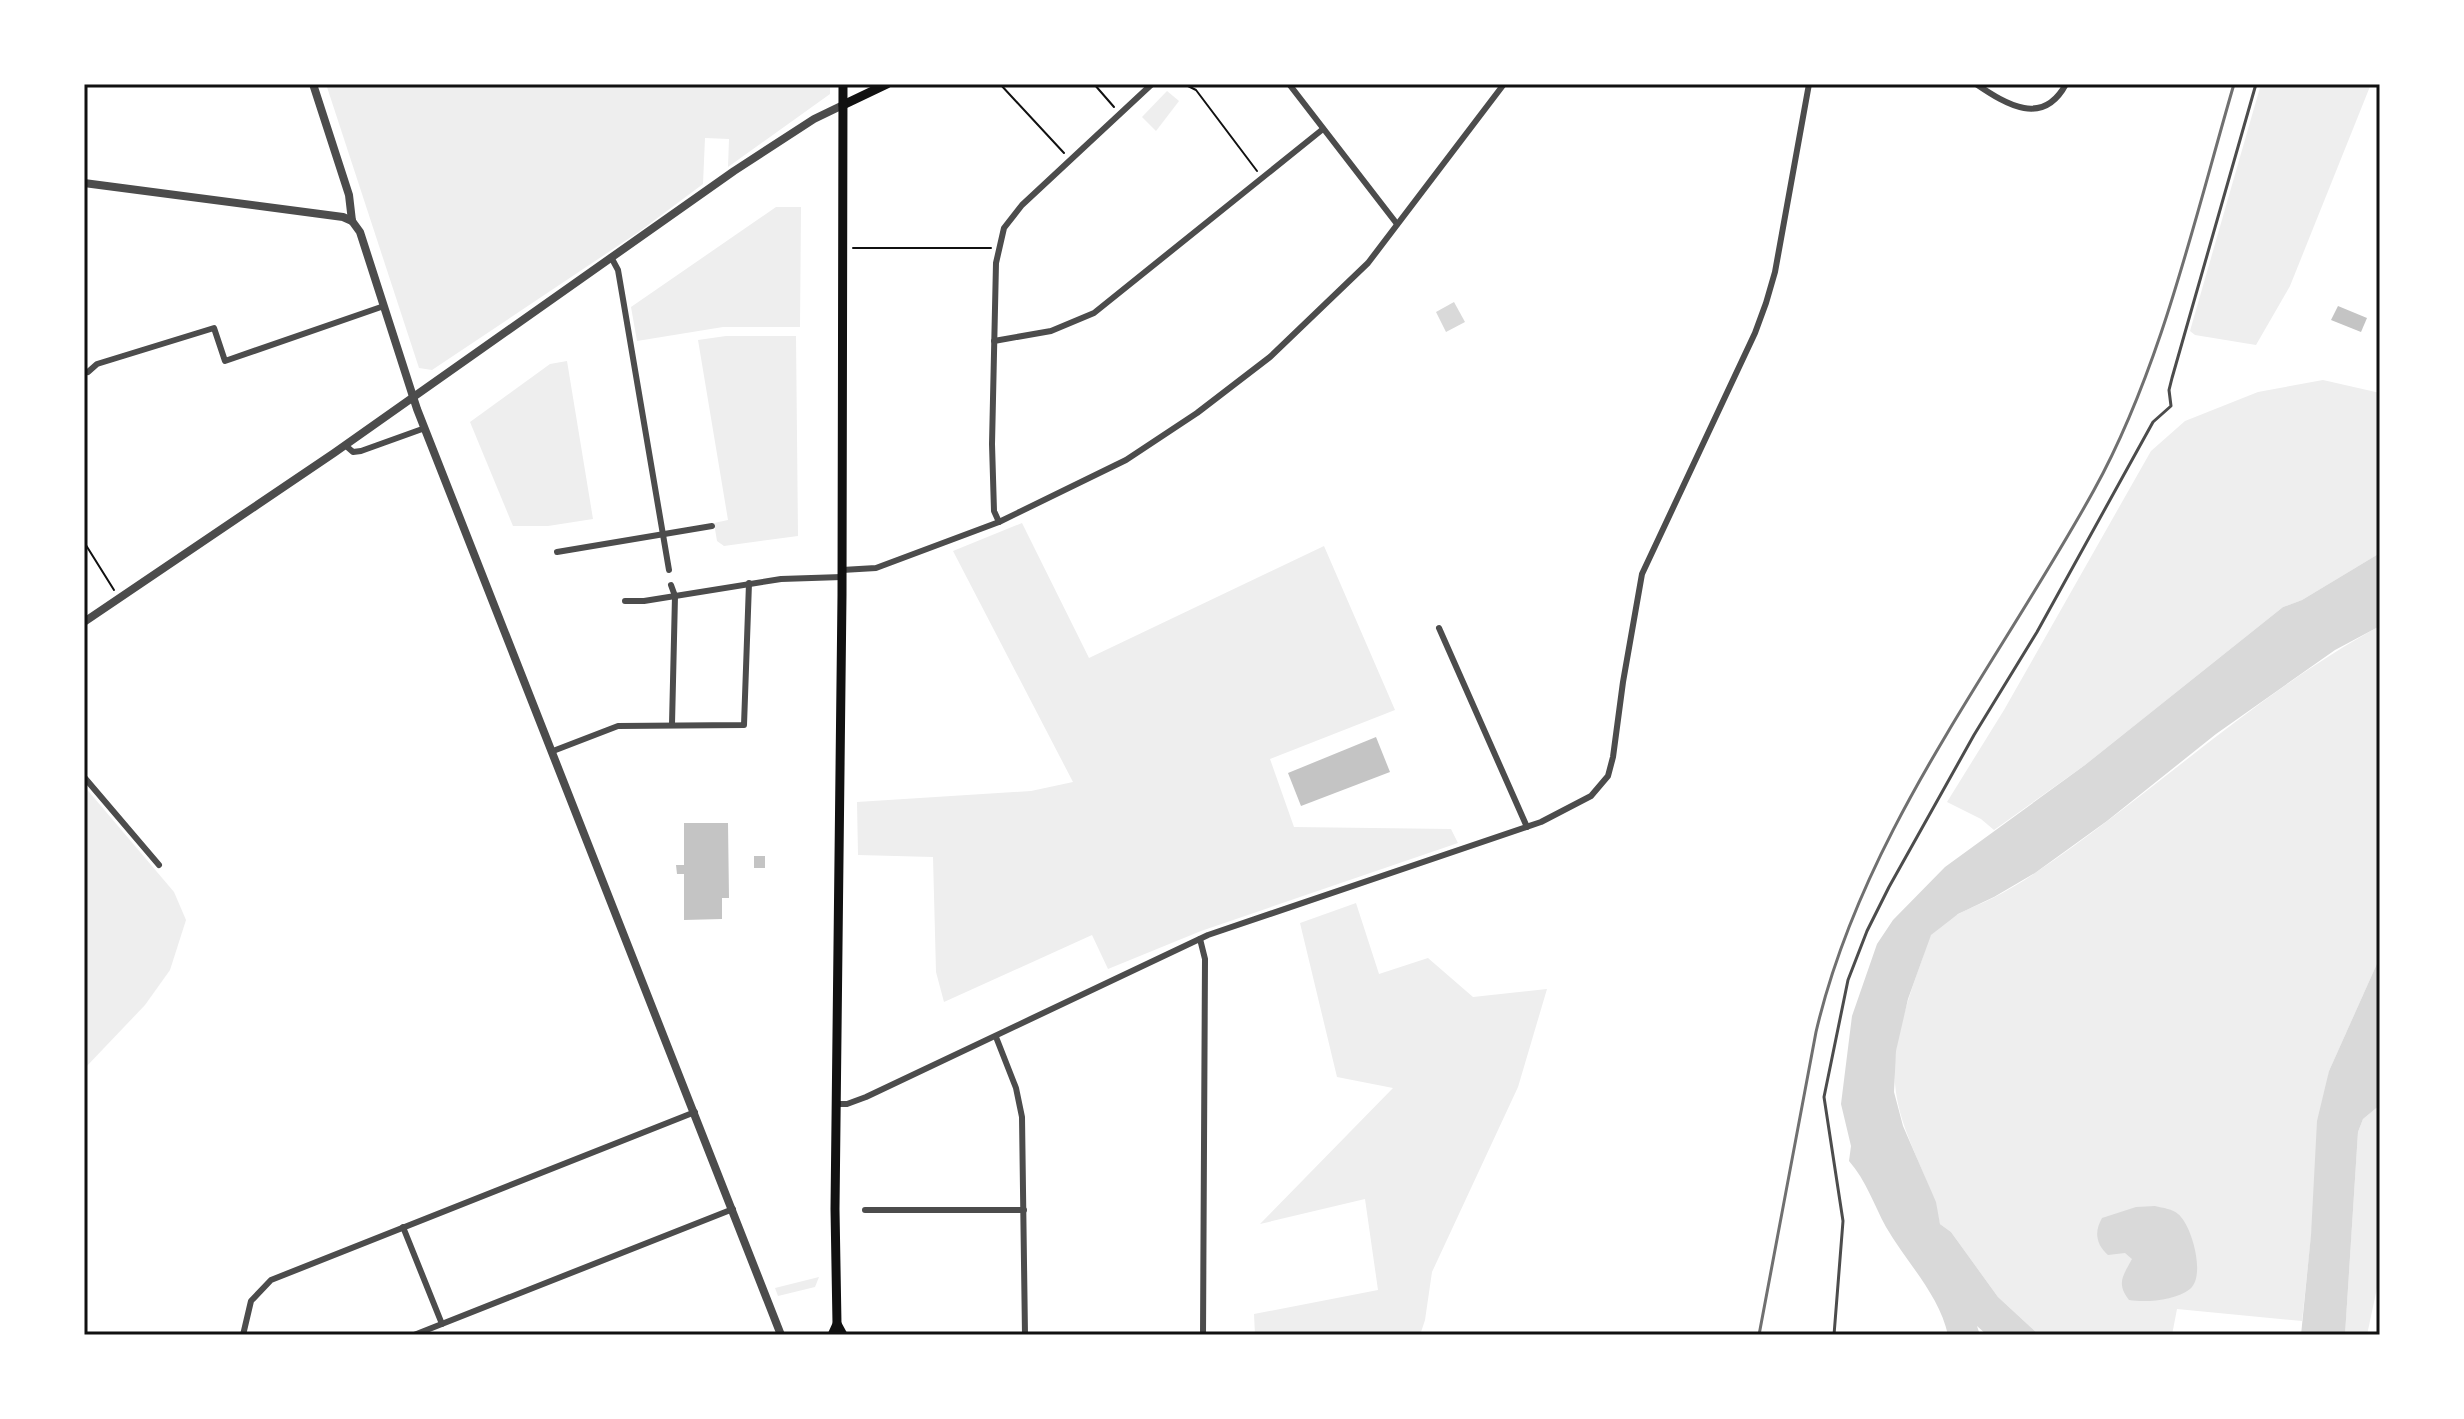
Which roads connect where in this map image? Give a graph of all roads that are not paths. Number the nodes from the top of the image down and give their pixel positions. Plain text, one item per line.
1 (313, 84) edge
2 (843, 84) edge
3 (887, 84) edge
4 (1152, 84) edge
5 (1289, 84) edge
6 (1504, 84) edge
7 (1809, 84) edge
8 (1976, 84) edge
9 (2066, 84) edge
10 (2256, 84) edge
11 (843, 105) junction
12 (1323, 129) junction
13 (84, 183) edge
14 (352, 221) junction
15 (1397, 224) junction
16 (611, 257) junction
17 (384, 306) junction
18 (994, 341) junction
19 (88, 372) dead end
20 (413, 396) junction
21 (425, 428) junction
22 (345, 445) junction
23 (999, 522) junction
24 (712, 526) dead end
25 (664, 534) junction
26 (557, 552) dead end
27 (669, 570) dead end
28 (842, 573) junction
29 (749, 583) junction
30 (671, 585) dead end
31 (675, 596) junction
32 (625, 601) dead end
33 (84, 622) edge
34 (1439, 628) dead end
35 (672, 724) junction
36 (553, 751) junction
37 (84, 777) edge
38 (1527, 827) junction
39 (159, 865) dead end
40 (1200, 939) junction
41 (996, 1037) junction
42 (836, 1104) junction
43 (695, 1111) junction
44 (733, 1209) junction
45 (865, 1210) dead end
46 (1024, 1210) junction
47 (403, 1227) junction
48 (442, 1324) junction
49 (837, 1324) junction
50 (243, 1335) edge
51 (414, 1335) edge
52 (781, 1335) edge
53 (832, 1335) edge
54 (843, 1335) edge
55 (1025, 1335) edge
56 (1203, 1335) edge
57 (1834, 1335) edge

1 - 14 street
2 - 11 main road
3 - 11 main road
4 - 18 street
5 - 12 street
6 - 15 street
7 - 38 street
8 - 9 street
10 - 57 lane
11 - 16 street
11 - 28 main road
12 - 15 street
12 - 18 street
13 - 14 street
14 - 17 street
15 - 23 street
16 - 20 street
16 - 25 street
17 - 19 street
17 - 20 street
18 - 23 street
20 - 21 street
20 - 22 street
21 - 22 street
21 - 36 street
22 - 33 street
23 - 28 street
24 - 25 street
25 - 26 street
25 - 27 street
28 - 29 street
28 - 42 main road
29 - 31 street
29 - 35 street
30 - 31 street
31 - 32 street
31 - 35 street
34 - 38 street
35 - 36 street
36 - 43 street
37 - 39 street
38 - 40 street
40 - 41 street
40 - 56 street
41 - 42 street
41 - 46 street
42 - 49 main road
43 - 44 street
43 - 47 street
44 - 48 street
44 - 52 street
45 - 46 street
46 - 55 street
47 - 48 street
47 - 50 street
48 - 51 street
49 - 53 main road
49 - 54 main road

